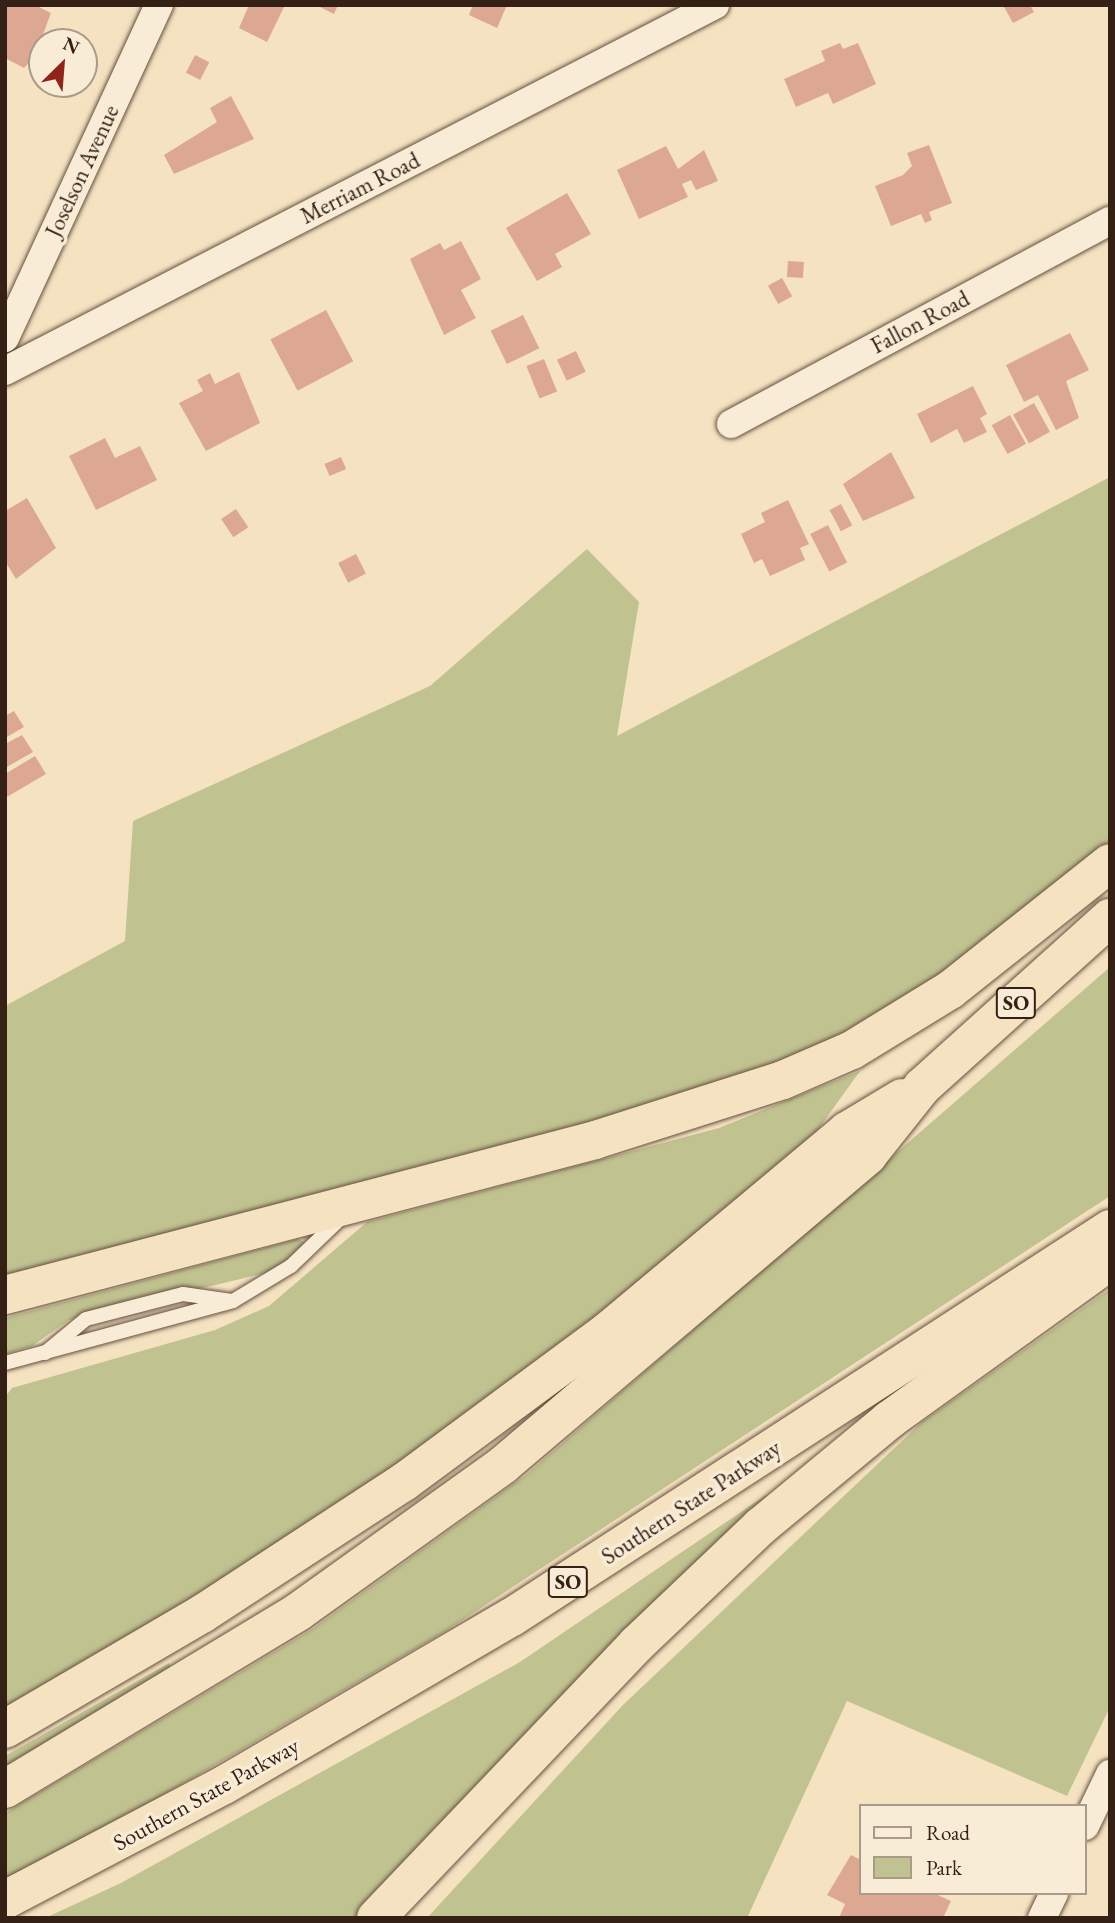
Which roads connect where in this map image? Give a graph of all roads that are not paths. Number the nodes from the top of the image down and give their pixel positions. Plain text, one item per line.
1 (159, 5) edge
2 (715, 5) edge
3 (1110, 221) edge
4 (5, 338) edge
5 (5, 371) edge
6 (731, 424) dead end
7 (1110, 863) edge
8 (1110, 918) edge
9 (922, 1087) junction
10 (358, 1202) junction
11 (1110, 1229) edge
12 (1110, 1261) edge
13 (5, 1295) edge
14 (233, 1301) junction
15 (40, 1357) junction
16 (11, 1364) edge
17 (5, 1376) edge
18 (5, 1729) edge
19 (1110, 1774) edge
20 (5, 1789) edge
21 (1087, 1822) edge
22 (409, 1884) junction
23 (1053, 1895) edge
24 (5, 1900) edge
25 (376, 1918) edge
26 (383, 1918) edge
27 (1042, 1918) edge

1 - 4 street, Joselson Avenue
2 - 5 street, Merriam Road
3 - 6 street, Fallon Road
7 - 10 highway
8 - 9 highway, SO
9 - 18 highway, SO
9 - 20 highway, SO
10 - 13 highway
10 - 14 lane
11 - 24 highway, Southern State Parkway / SO
12 - 22 highway
14 - 15 lane
14 - 15 lane
15 - 16 lane
16 - 17 lane
19 - 21 street
22 - 25 highway
22 - 26 highway
23 - 27 street

